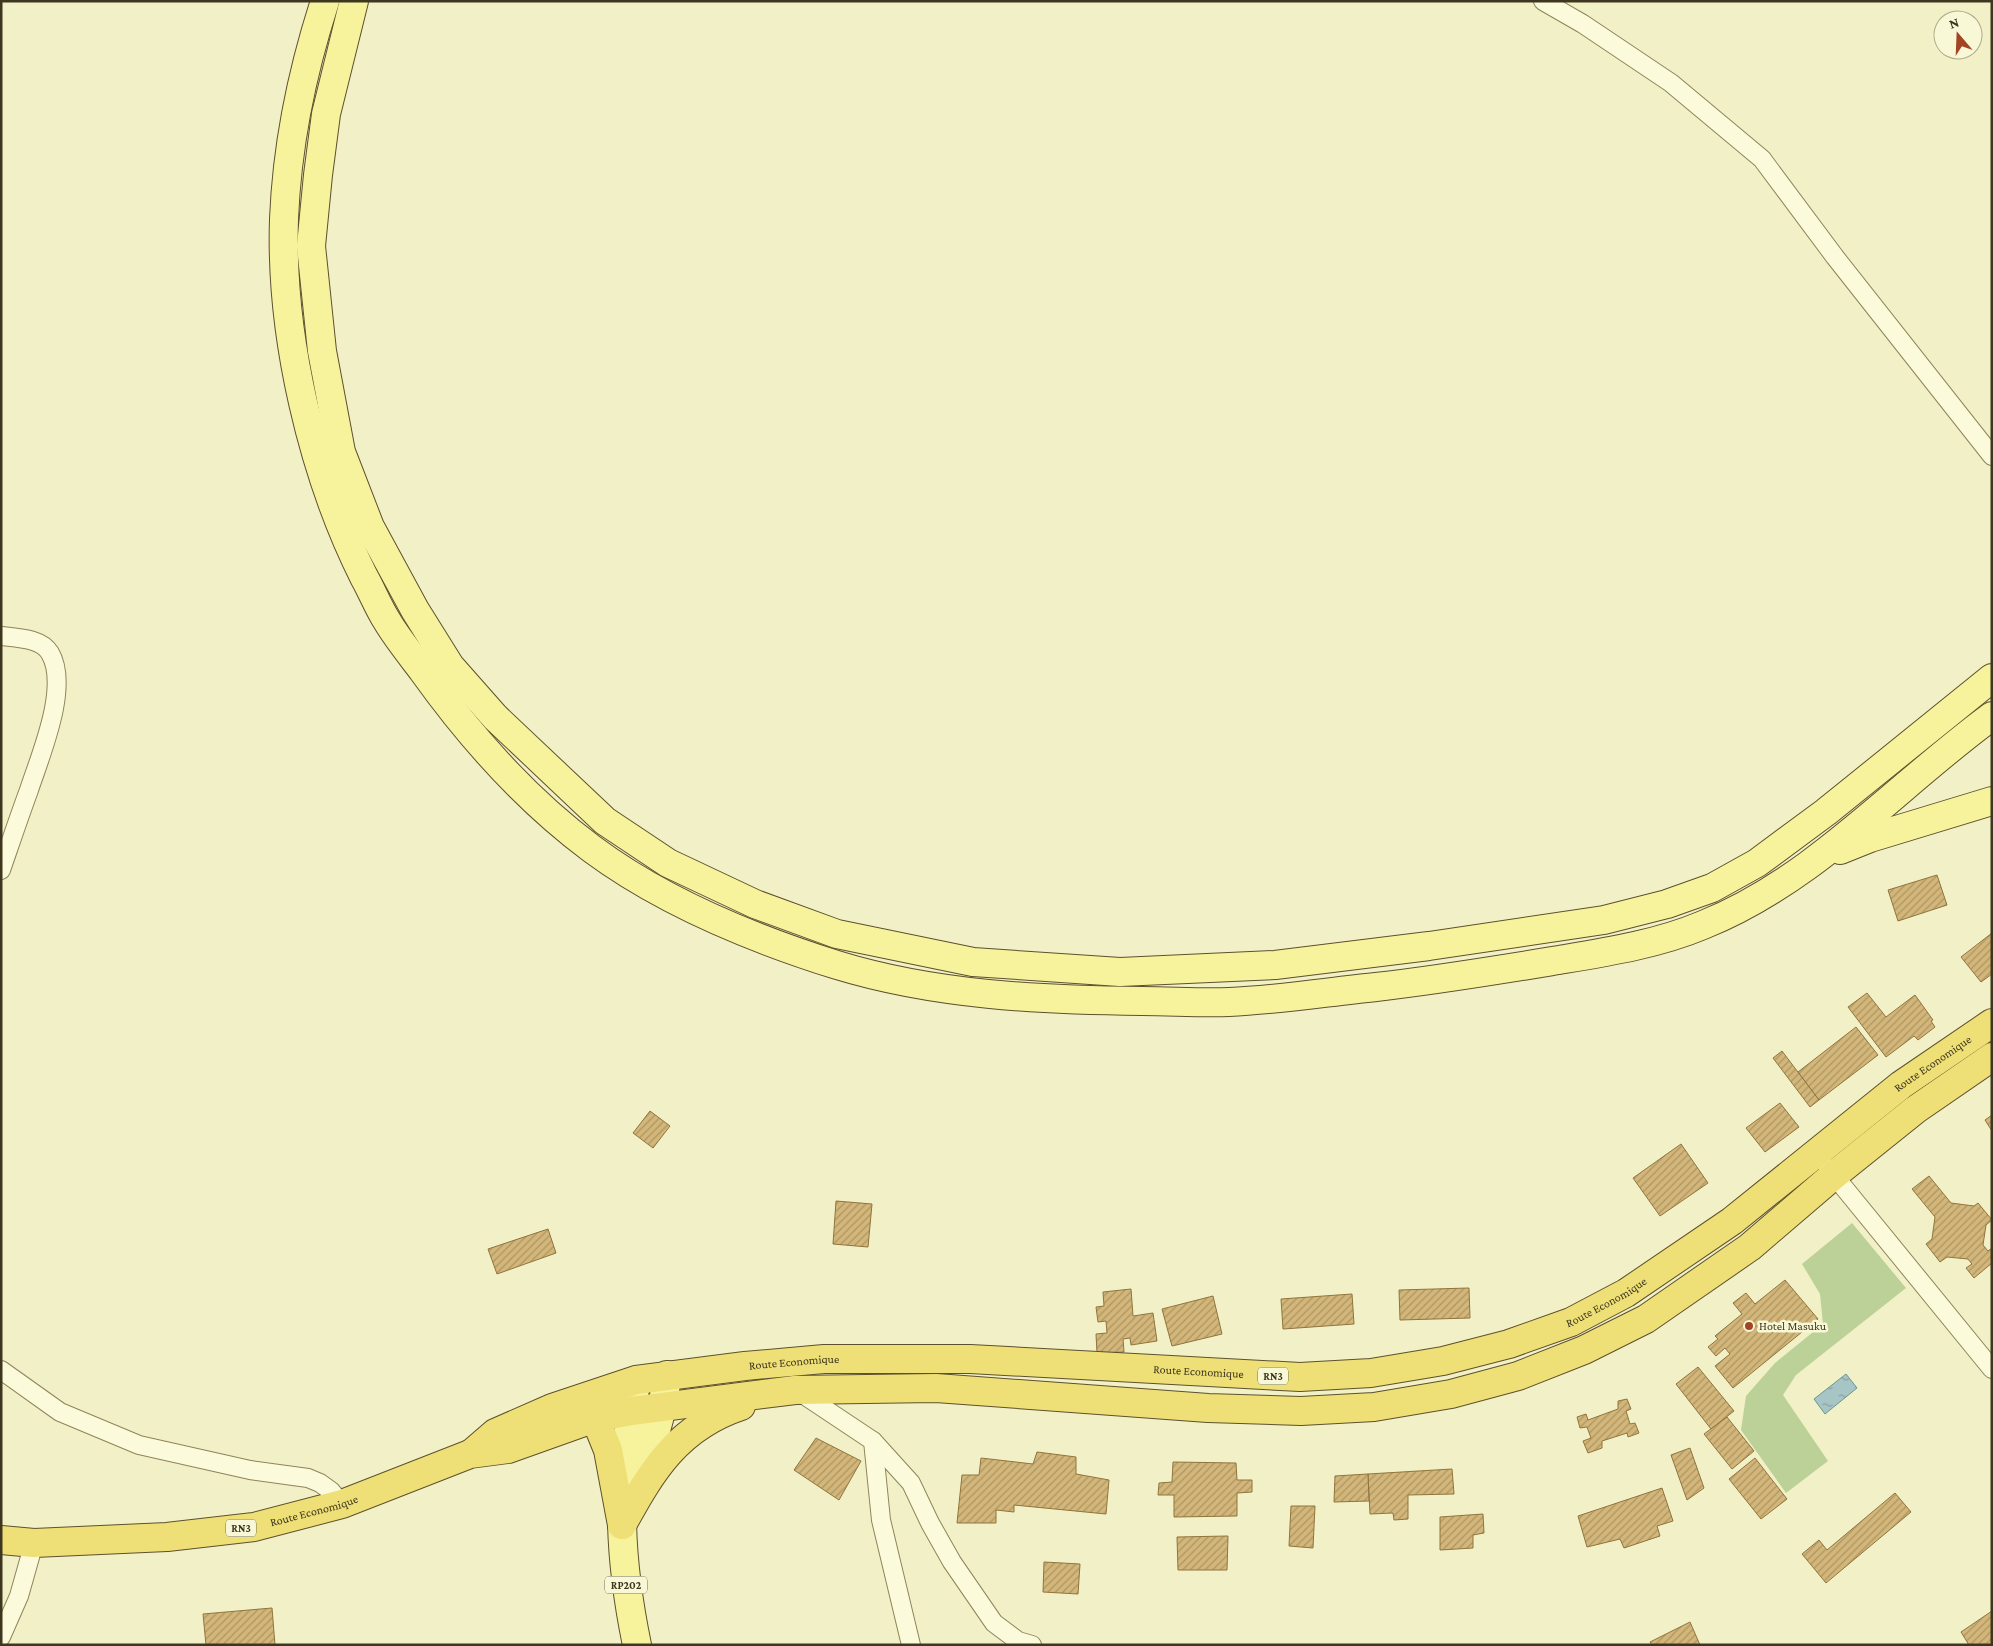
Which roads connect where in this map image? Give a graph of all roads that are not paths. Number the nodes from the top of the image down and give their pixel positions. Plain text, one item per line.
1 (325, 1) edge
2 (354, 1) edge
3 (1543, 1) edge
4 (1992, 456) edge
5 (1, 636) edge
6 (1992, 678) edge
7 (1992, 716) edge
8 (1992, 801) edge
9 (1, 870) edge
10 (1772, 890) junction
11 (1992, 1023) edge
12 (1992, 1057) edge
13 (1817, 1154) junction
14 (1834, 1175) junction
15 (970, 1359) junction
16 (1, 1370) edge
17 (1992, 1370) edge
18 (667, 1375) junction
19 (636, 1380) junction
20 (790, 1391) junction
21 (971, 1391) junction
22 (663, 1408) junction
23 (631, 1411) junction
24 (595, 1418) junction
25 (873, 1441) junction
26 (470, 1454) junction
27 (342, 1504) junction
28 (622, 1525) junction
29 (1, 1540) edge
30 (34, 1543) junction
31 (1, 1637) edge
32 (637, 1645) edge
33 (911, 1645) edge
34 (1032, 1645) edge

1 - 10 main road
2 - 6 main road
3 - 4 street
5 - 9 street
7 - 10 main road
8 - 10 main road
11 - 13 highway, Route Economique / RN3
12 - 14 highway, Route Economique / RN3
13 - 14 street
13 - 15 highway, Route Economique / RN3
14 - 17 street
14 - 21 highway, Route Economique / RN3
15 - 18 highway, Route Economique / RN3
15 - 21 highway
16 - 27 street
18 - 19 highway, Route Economique / RN3
18 - 22 main road
19 - 23 main road
19 - 26 highway, Route Economique / RN3
20 - 21 highway, Route Economique / RN3
20 - 22 highway, Route Economique / RN3
20 - 25 street
20 - 28 highway
22 - 23 highway, Route Economique / RN3
22 - 28 main road
23 - 24 highway, Route Economique / RN3
23 - 28 main road
24 - 26 highway, Route Economique / RN3
24 - 28 highway
25 - 33 street
25 - 34 street
26 - 27 highway, Route Economique / RN3
27 - 30 highway, Route Economique / RN3
28 - 32 main road, RP202
29 - 30 highway, Route Economique / RN3
30 - 31 street

